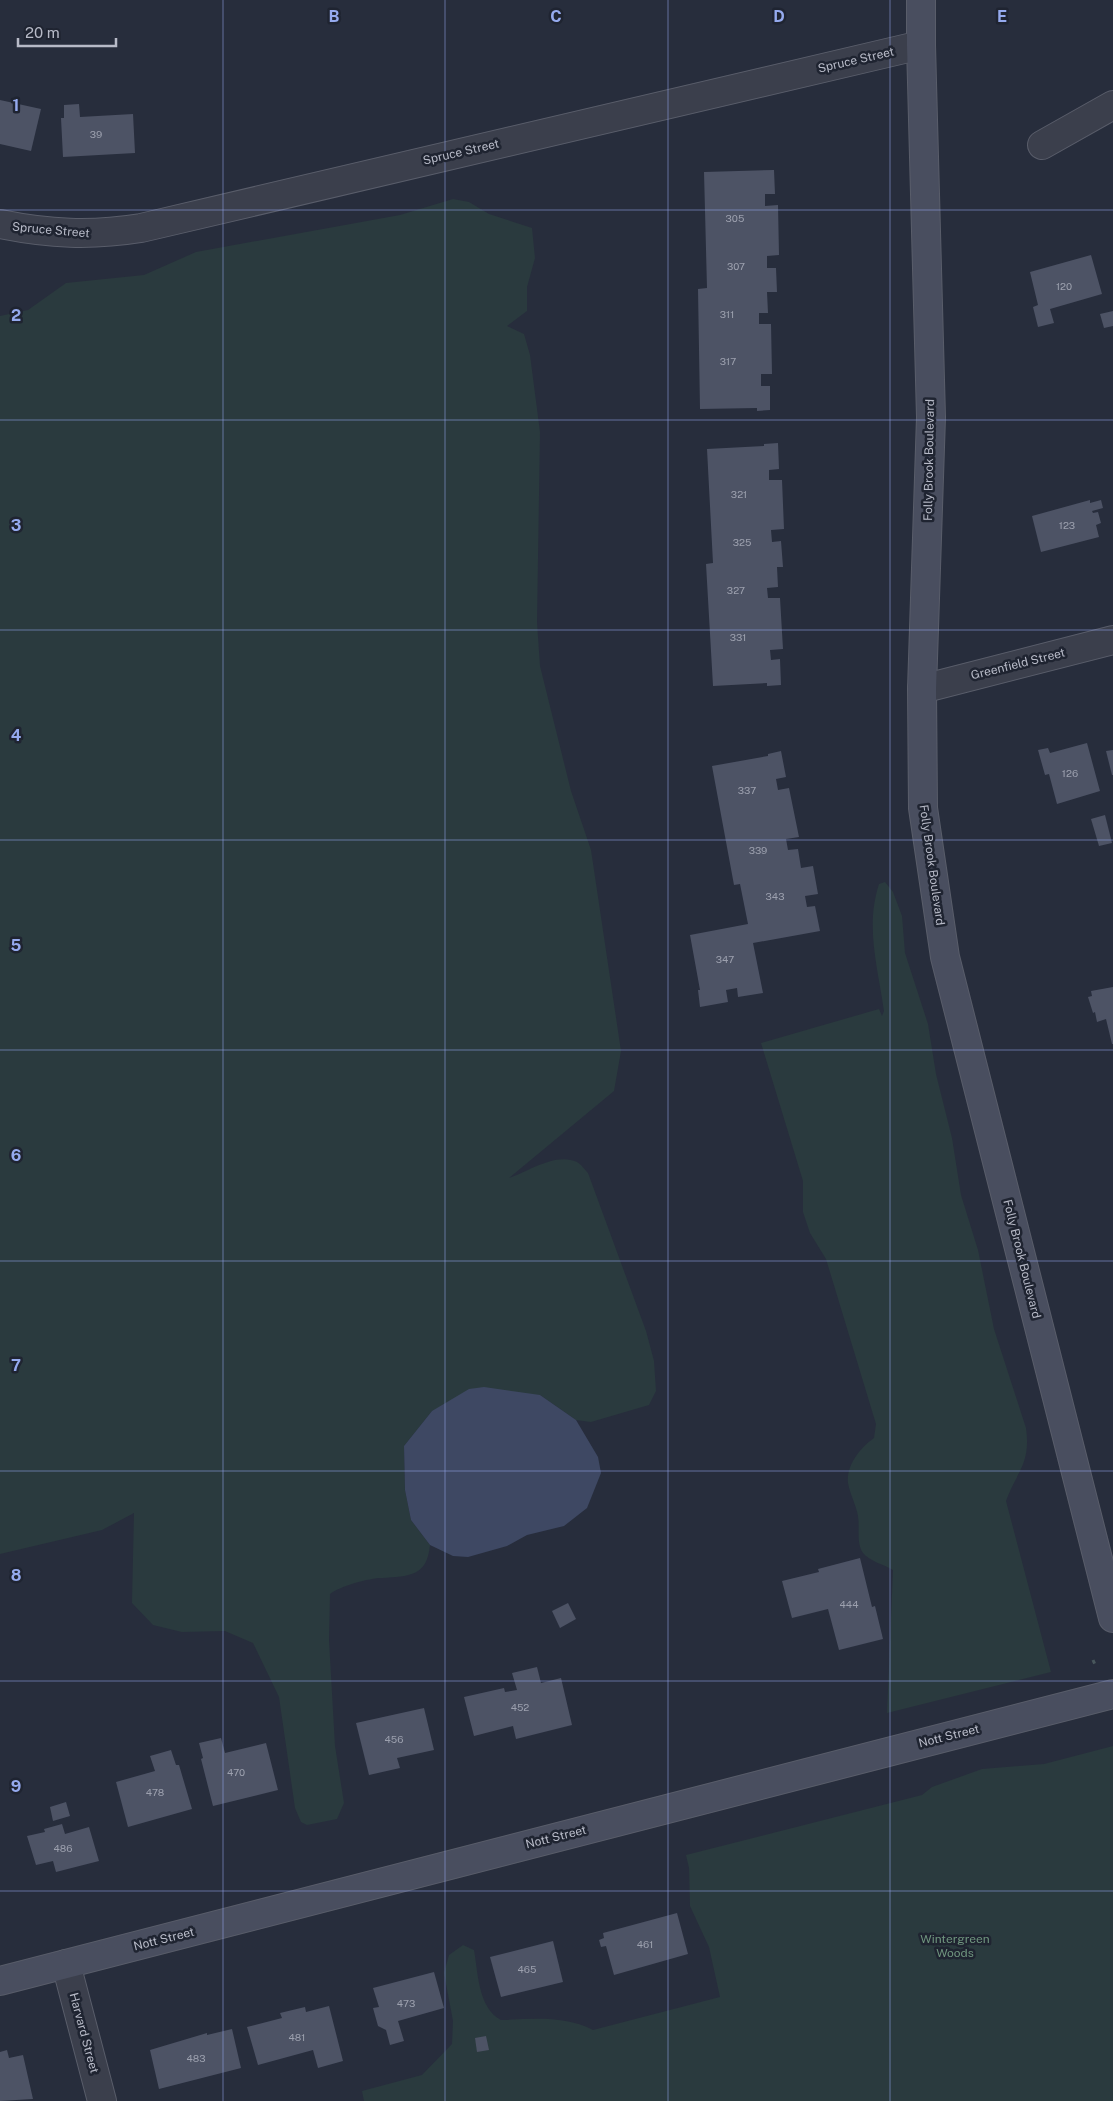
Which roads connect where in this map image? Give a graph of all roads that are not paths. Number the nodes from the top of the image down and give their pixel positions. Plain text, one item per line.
1 (921, 0) edge
2 (920, 45) junction
3 (1113, 105) edge
4 (1042, 145) dead end
5 (0, 224) edge
6 (1113, 640) edge
7 (922, 689) junction
8 (1113, 1618) edge
9 (1113, 1694) edge
10 (66, 1964) junction
11 (0, 1981) edge
12 (102, 2101) edge

1 - 2 street, Folly Brook Boulevard
2 - 5 street, Spruce Street
2 - 7 street, Folly Brook Boulevard
3 - 4 street
6 - 7 street, Greenfield Street
7 - 8 street, Folly Brook Boulevard
9 - 10 street, Nott Street
10 - 11 street, Nott Street
10 - 12 street, Harvard Street

